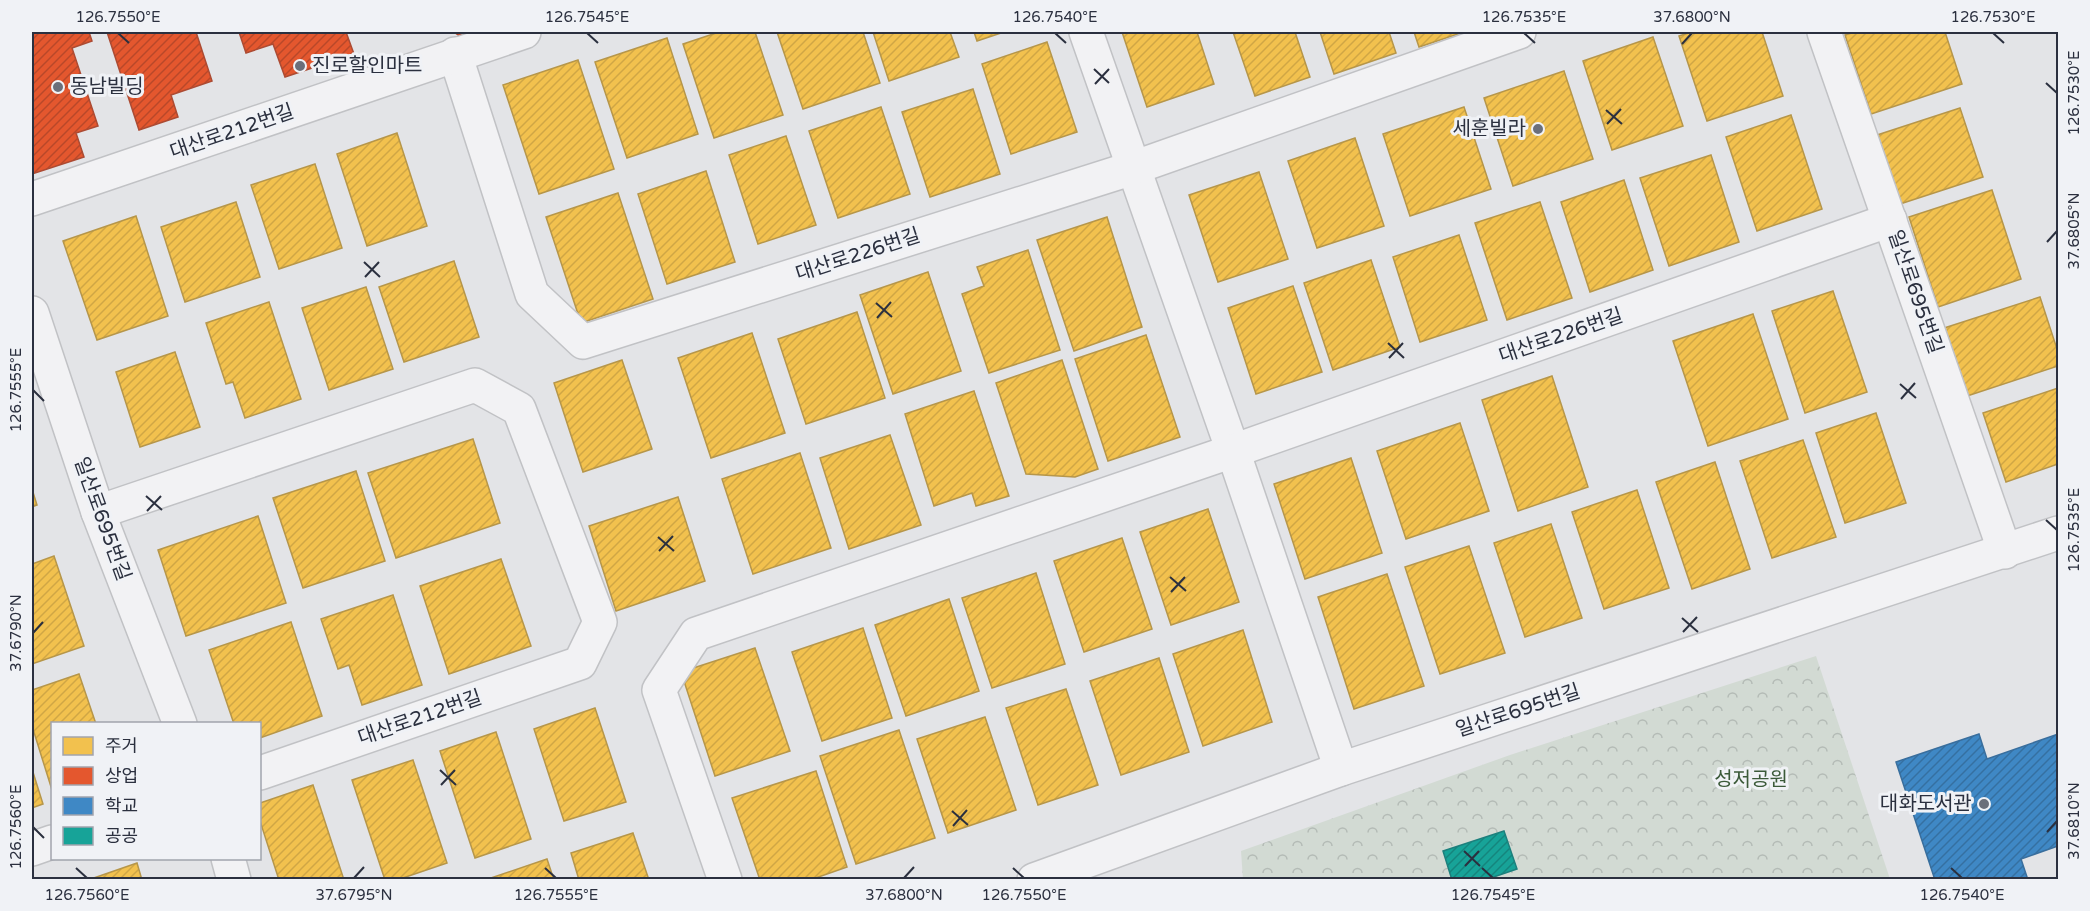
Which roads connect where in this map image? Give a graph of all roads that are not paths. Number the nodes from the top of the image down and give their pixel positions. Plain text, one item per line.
1 (524, 32) edge
2 (1086, 32) edge
3 (1519, 32) edge
4 (1824, 32) edge
5 (443, 59) junction
6 (1133, 168) junction
7 (32, 199) edge
8 (1890, 220) junction
9 (32, 313) edge
10 (1233, 451) junction
11 (98, 512) junction
12 (2058, 533) edge
13 (2005, 552) junction
14 (180, 722) edge
15 (1341, 769) junction
16 (261, 773) edge
17 (51, 842) edge
18 (32, 849) edge
19 (229, 860) edge
20 (234, 879) edge
21 (725, 879) edge
22 (1034, 879) edge

1 - 5 street
2 - 6 street
3 - 6 street, 대산로226번길
4 - 8 street, 일산로695번길
5 - 6 street, 대산로226번길
5 - 7 street, 대산로212번길
6 - 10 street
8 - 10 street, 대산로226번길
8 - 13 street, 일산로695번길
9 - 11 street, 일산로695번길
10 - 15 street
10 - 21 street, 대산로226번길
11 - 14 street, 일산로695번길
11 - 16 street, 대산로212번길
12 - 13 street, 일산로695번길
13 - 15 street, 일산로695번길
15 - 22 street, 일산로695번길
17 - 18 street
19 - 20 street

